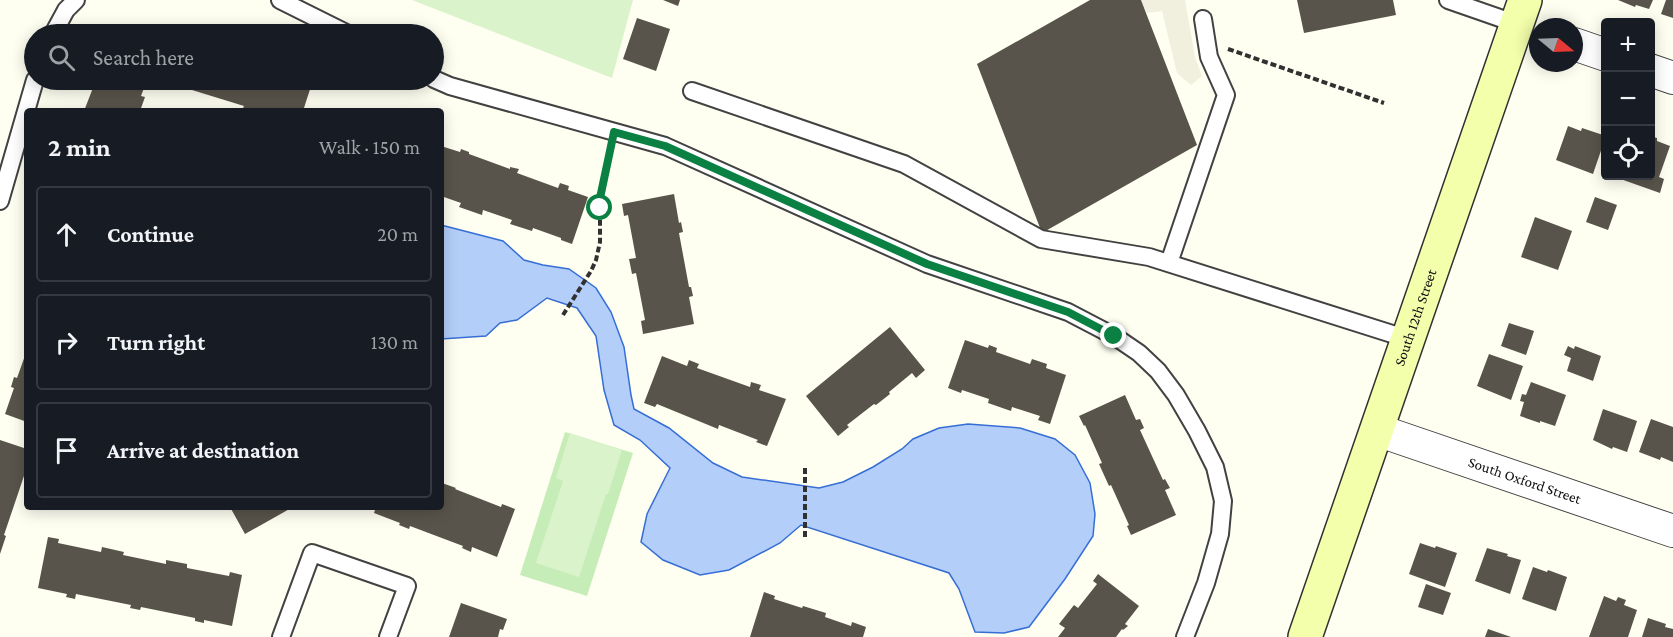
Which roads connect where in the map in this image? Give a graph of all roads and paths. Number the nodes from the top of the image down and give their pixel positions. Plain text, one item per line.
1 (76, 0) edge
2 (280, 0) edge
3 (1448, 0) edge
4 (1527, 18) edge
5 (1203, 19) dead end
6 (58, 24) edge
7 (328, 24) edge
8 (1583, 47) edge
9 (1601, 54) edge
10 (1209, 57) junction
11 (1655, 72) edge
12 (1673, 78) edge
13 (444, 83) edge
14 (32, 90) edge
15 (692, 91) dead end
16 (1384, 103) dead end
17 (27, 108) edge
18 (24, 118) edge
19 (614, 132) junction
20 (0, 201) edge
21 (1169, 263) junction
22 (562, 315) dead end
23 (1408, 339) junction
24 (1377, 429) junction
25 (805, 468) dead end
26 (1673, 531) edge
27 (805, 539) dead end
28 (281, 637) edge
29 (388, 637) edge
30 (1185, 637) edge
31 (1305, 637) edge

1 - 6 lane
2 - 7 lane
3 - 4 lane
4 - 23 main road, South 12th Street
5 - 10 lane
8 - 9 street
10 - 16 path
10 - 21 lane
11 - 12 street
13 - 19 lane
14 - 17 lane
15 - 21 lane
18 - 20 lane
19 - 22 path
19 - 30 lane
21 - 23 lane
23 - 24 main road, South 12th Street
24 - 26 street, South Oxford Street
24 - 31 main road, South 12th Street
25 - 27 path
28 - 29 lane

